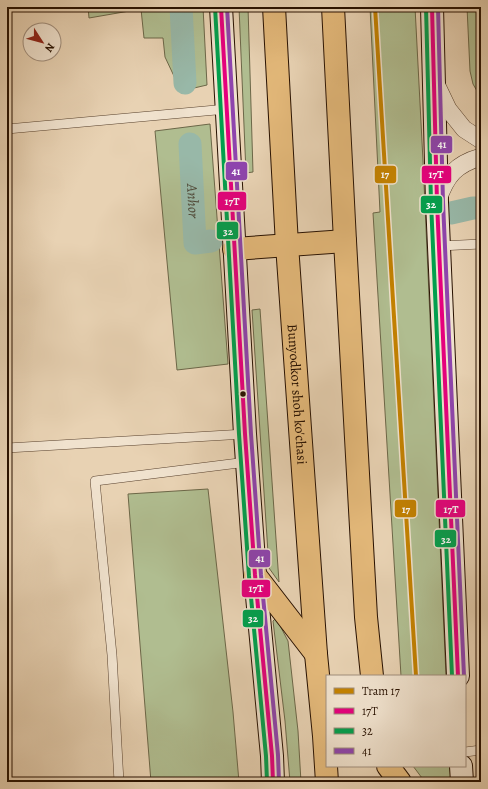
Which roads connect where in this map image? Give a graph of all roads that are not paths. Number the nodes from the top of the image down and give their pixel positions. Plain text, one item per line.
1 (221, 7) edge
2 (274, 7) edge
3 (333, 7) edge
4 (432, 7) edge
5 (434, 80) junction
6 (227, 109) junction
7 (7, 129) edge
8 (481, 140) edge
9 (481, 157) edge
10 (437, 202) junction
11 (345, 241) junction
12 (481, 244) edge
13 (287, 245) junction
14 (439, 246) junction
15 (234, 249) junction
16 (244, 434) junction
17 (7, 448) edge
18 (247, 462) junction
19 (255, 575) junction
20 (316, 654) junction
21 (372, 675) edge
22 (458, 675) edge
23 (324, 736) junction
24 (481, 750) edge
25 (466, 752) edge
26 (326, 767) edge
27 (326, 767) edge
28 (380, 767) edge
29 (389, 767) edge
30 (461, 767) edge
31 (119, 782) edge
32 (273, 782) edge
33 (320, 782) edge
34 (327, 782) edge
35 (381, 782) edge
36 (400, 782) edge
37 (462, 782) edge

1 - 6 street
2 - 13 main road, Bunyodkor shoh ko'chasi
3 - 11 main road
4 - 5 street
5 - 8 street
5 - 10 street
6 - 7 lane
6 - 15 street
9 - 10 street
10 - 14 street
11 - 13 main road
11 - 21 main road
12 - 14 lane
13 - 15 main road
13 - 20 main road, Bunyodkor shoh ko'chasi
14 - 22 street
15 - 16 street
16 - 17 lane
16 - 18 street
18 - 19 street
18 - 31 lane
19 - 20 main road
19 - 32 street
20 - 23 main road, Bunyodkor shoh ko'chasi
23 - 26 main road, Bunyodkor shoh ko'chasi
23 - 33 main road
24 - 25 lane
27 - 34 main road, Bunyodkor shoh ko'chasi
28 - 35 main road
29 - 36 main road
30 - 37 street

